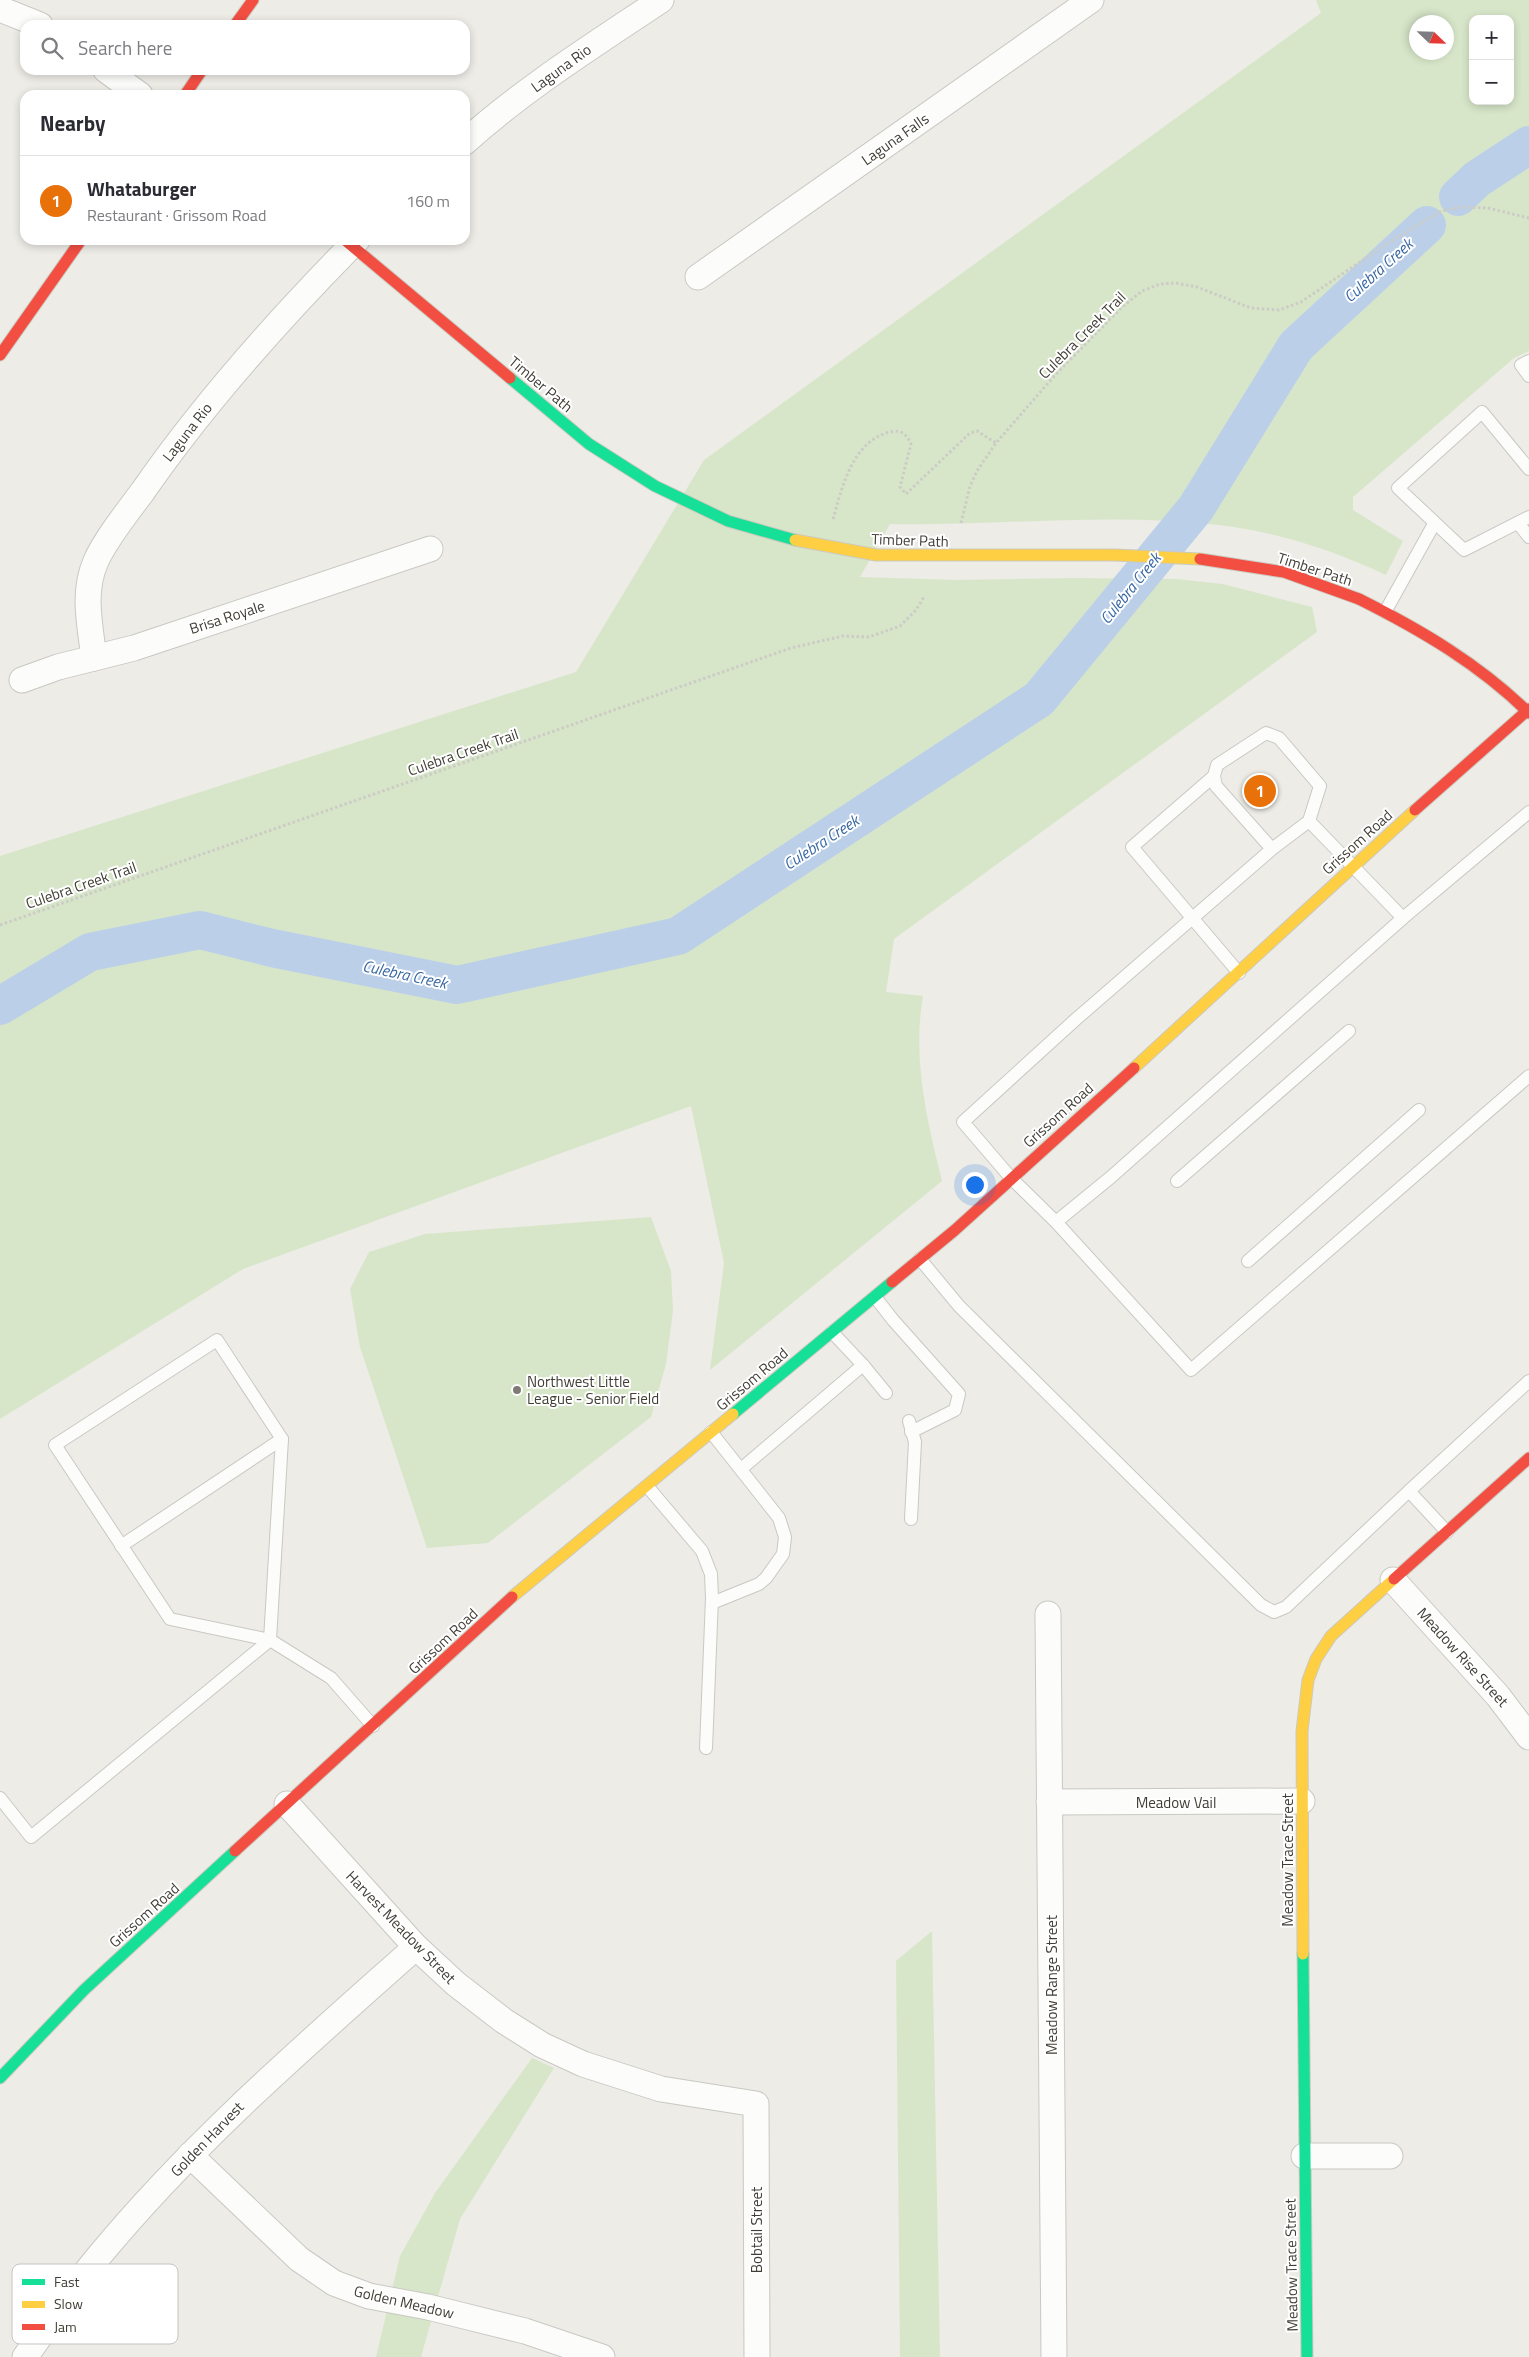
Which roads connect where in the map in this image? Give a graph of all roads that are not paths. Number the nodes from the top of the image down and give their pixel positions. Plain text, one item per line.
1 (253, 0) edge
2 (661, 0) edge
3 (1091, 0) edge
4 (0, 9) edge
5 (28, 20) edge
6 (239, 20) edge
7 (113, 75) edge
8 (198, 75) edge
9 (133, 90) edge
10 (188, 90) edge
11 (470, 137) edge
12 (77, 245) edge
13 (349, 245) edge
14 (356, 245) edge
15 (698, 277) dead end
16 (0, 355) edge
17 (1529, 361) edge
18 (1529, 376) edge
19 (1529, 469) edge
20 (1524, 520) edge
21 (1434, 524) junction
22 (1529, 537) edge
23 (430, 549) dead end
24 (1385, 612) junction
25 (94, 658) junction
26 (22, 680) dead end
27 (1528, 711) edge
28 (1214, 776) junction
29 (1529, 812) edge
30 (1309, 821) junction
31 (1272, 849) junction
32 (1353, 866) junction
33 (1193, 918) junction
34 (1403, 918) junction
35 (1239, 973) junction
36 (1349, 1031) dead end
37 (1529, 1076) edge
38 (1419, 1110) dead end
39 (1011, 1178) junction
40 (1177, 1181) dead end
41 (1056, 1222) junction
42 (920, 1259) junction
43 (1248, 1262) dead end
44 (875, 1297) junction
45 (832, 1332) junction
46 (863, 1365) junction
47 (1529, 1381) edge
48 (886, 1393) dead end
49 (711, 1432) junction
50 (282, 1439) junction
51 (1529, 1458) edge
52 (741, 1469) junction
53 (646, 1486) junction
54 (1409, 1491) junction
55 (911, 1518) dead end
56 (1447, 1532) junction
57 (121, 1546) junction
58 (1394, 1580) junction
59 (712, 1604) junction
60 (1048, 1614) dead end
61 (270, 1640) junction
62 (373, 1726) junction
63 (1529, 1737) edge
64 (706, 1748) dead end
65 (0, 1798) edge
66 (1302, 1801) junction
67 (1049, 1802) junction
68 (288, 1804) junction
69 (416, 1946) junction
70 (0, 2078) edge
71 (756, 2104) joint
72 (190, 2156) junction
73 (1304, 2156) junction
74 (1390, 2156) dead end
75 (92, 2264) edge
76 (34, 2344) edge
77 (25, 2357) edge
78 (602, 2357) edge
79 (756, 2357) edge
80 (1054, 2357) edge
81 (1307, 2357) edge

1 - 6 street
2 - 11 street, Laguna Rio
3 - 15 street, Laguna Falls
4 - 5 street
7 - 9 street
8 - 10 street
12 - 16 street
13 - 25 street, Laguna Rio
14 - 24 street, Timber Path, bridge
17 - 18 lane
19 - 21 lane
20 - 21 lane
20 - 22 lane
21 - 24 lane
23 - 25 street, Brisa Royale
24 - 27 street, Timber Path
25 - 26 street, Brisa Royale
27 - 32 street, Grissom Road
28 - 30 lane
28 - 31 lane
28 - 33 lane
29 - 34 lane
30 - 31 lane
30 - 32 lane
31 - 33 lane
32 - 34 lane
32 - 35 street, Grissom Road
33 - 35 lane
33 - 39 lane
34 - 41 lane
35 - 39 street, Grissom Road
36 - 40 lane
37 - 41 lane
38 - 43 lane
39 - 41 lane
39 - 42 street, Grissom Road
42 - 44 street, Grissom Road
42 - 54 lane
44 - 45 street, Grissom Road
44 - 55 lane
45 - 46 lane
45 - 49 street, Grissom Road
46 - 48 lane
46 - 52 lane
47 - 54 lane
49 - 52 lane
49 - 53 street, Grissom Road
50 - 57 lane
50 - 57 lane
50 - 61 lane
51 - 56 street, Meadow Trace Street
52 - 59 lane
53 - 59 lane
53 - 62 street, Grissom Road
54 - 56 lane
56 - 58 street, Meadow Trace Street
57 - 61 lane
58 - 63 street, Meadow Rise Street
58 - 66 street, Meadow Trace Street
59 - 64 lane
60 - 67 street, Meadow Range Street
61 - 62 lane
61 - 65 lane
62 - 68 street, Grissom Road
66 - 67 street, Meadow Vail
66 - 73 street, Meadow Trace Street
67 - 80 street, Meadow Range Street
68 - 69 street, Harvest Meadow Street
68 - 70 street, Grissom Road
69 - 71 street, Harvest Meadow Street
69 - 72 street, Golden Harvest
71 - 79 street, Bobtail Street
72 - 75 street, Golden Harvest
72 - 78 street, Golden Meadow
73 - 74 street
73 - 81 street, Meadow Trace Street
76 - 77 street, Golden Harvest

